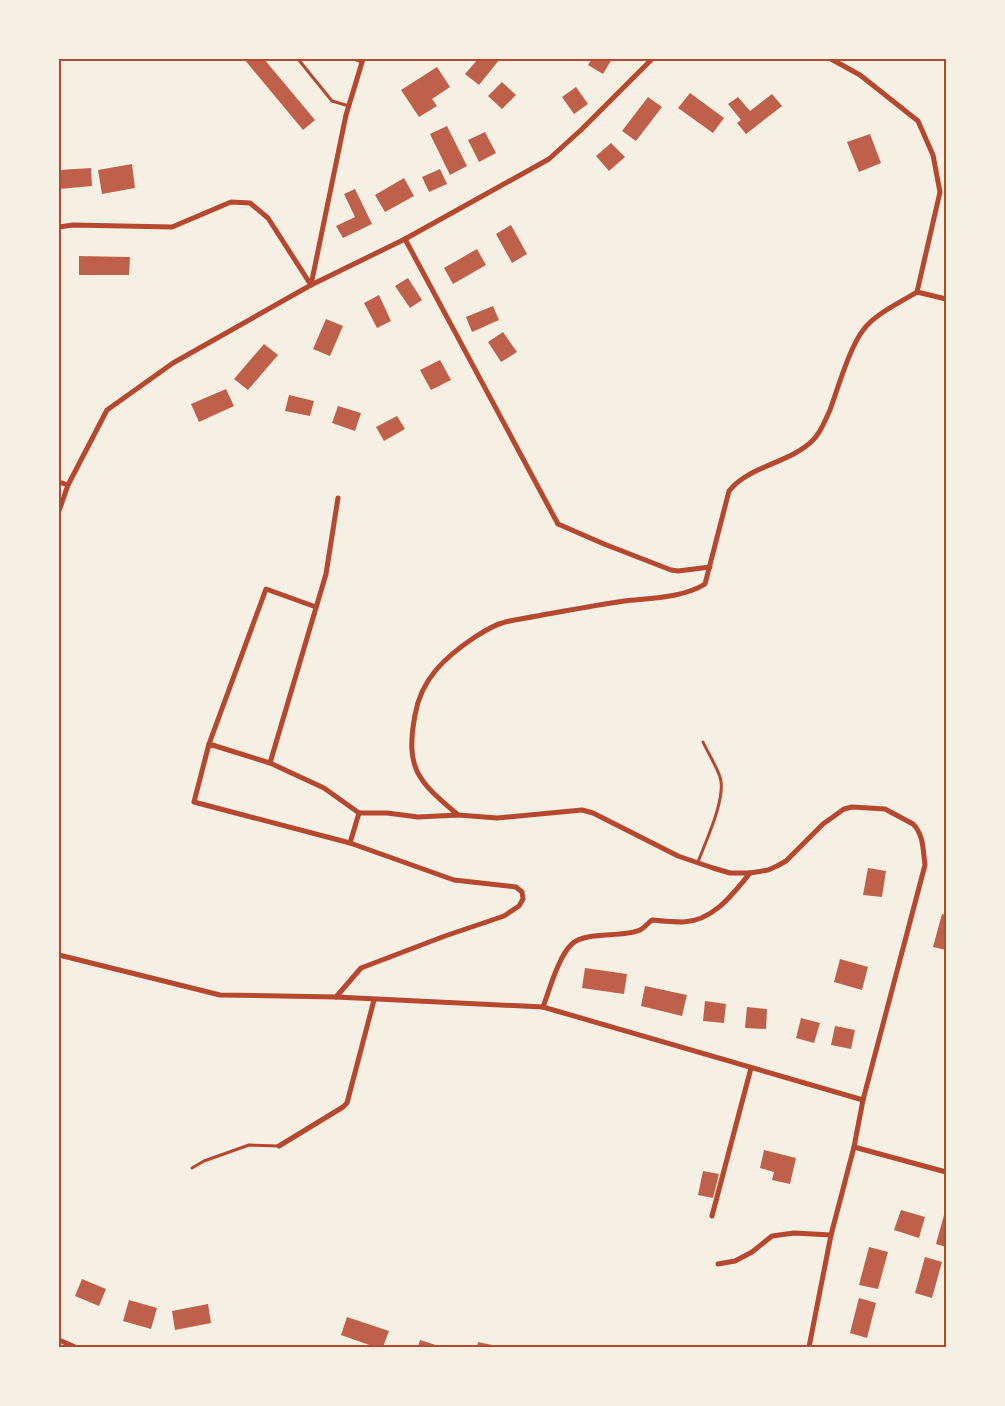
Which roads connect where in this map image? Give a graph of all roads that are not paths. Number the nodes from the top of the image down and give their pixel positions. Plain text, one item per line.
1 (298, 59) edge
2 (354, 59) edge
3 (652, 59) edge
4 (831, 59) edge
5 (362, 60) edge
6 (349, 106) junction
7 (59, 227) edge
8 (404, 239) junction
9 (311, 285) junction
10 (917, 292) junction
11 (946, 299) edge
12 (59, 482) edge
13 (68, 485) junction
14 (338, 498) dead end
15 (59, 511) edge
16 (710, 567) junction
17 (316, 607) junction
18 (703, 742) dead end
19 (208, 744) junction
20 (270, 763) junction
21 (359, 813) junction
22 (458, 815) junction
23 (350, 843) junction
24 (697, 863) junction
25 (750, 873) junction
26 (59, 955) edge
27 (336, 997) junction
28 (374, 1000) junction
29 (543, 1007) junction
30 (751, 1068) junction
31 (863, 1100) junction
32 (279, 1146) joint
33 (854, 1147) junction
34 (192, 1168) dead end
35 (946, 1172) edge
36 (712, 1216) dead end
37 (831, 1235) junction
38 (718, 1264) dead end
39 (59, 1340) edge
40 (75, 1347) edge
41 (809, 1347) edge

1 - 6 lane
2 - 5 lane
3 - 8 street
4 - 10 street
5 - 6 street
6 - 9 street
7 - 9 street
8 - 9 street
8 - 16 street
9 - 13 street
10 - 11 street
10 - 16 street
12 - 13 street
13 - 15 street
14 - 17 street
16 - 22 street
17 - 19 street
17 - 20 street
18 - 24 lane
19 - 20 street
19 - 23 street
20 - 21 street
21 - 22 street
21 - 23 street
22 - 24 street
23 - 27 street
24 - 25 street
25 - 29 street
25 - 31 street
26 - 27 street
27 - 28 street
28 - 29 street
28 - 32 street
29 - 30 street
30 - 31 street
30 - 36 street
31 - 33 street
32 - 34 lane
33 - 35 street
33 - 37 street
37 - 38 street
37 - 41 street
39 - 40 street

